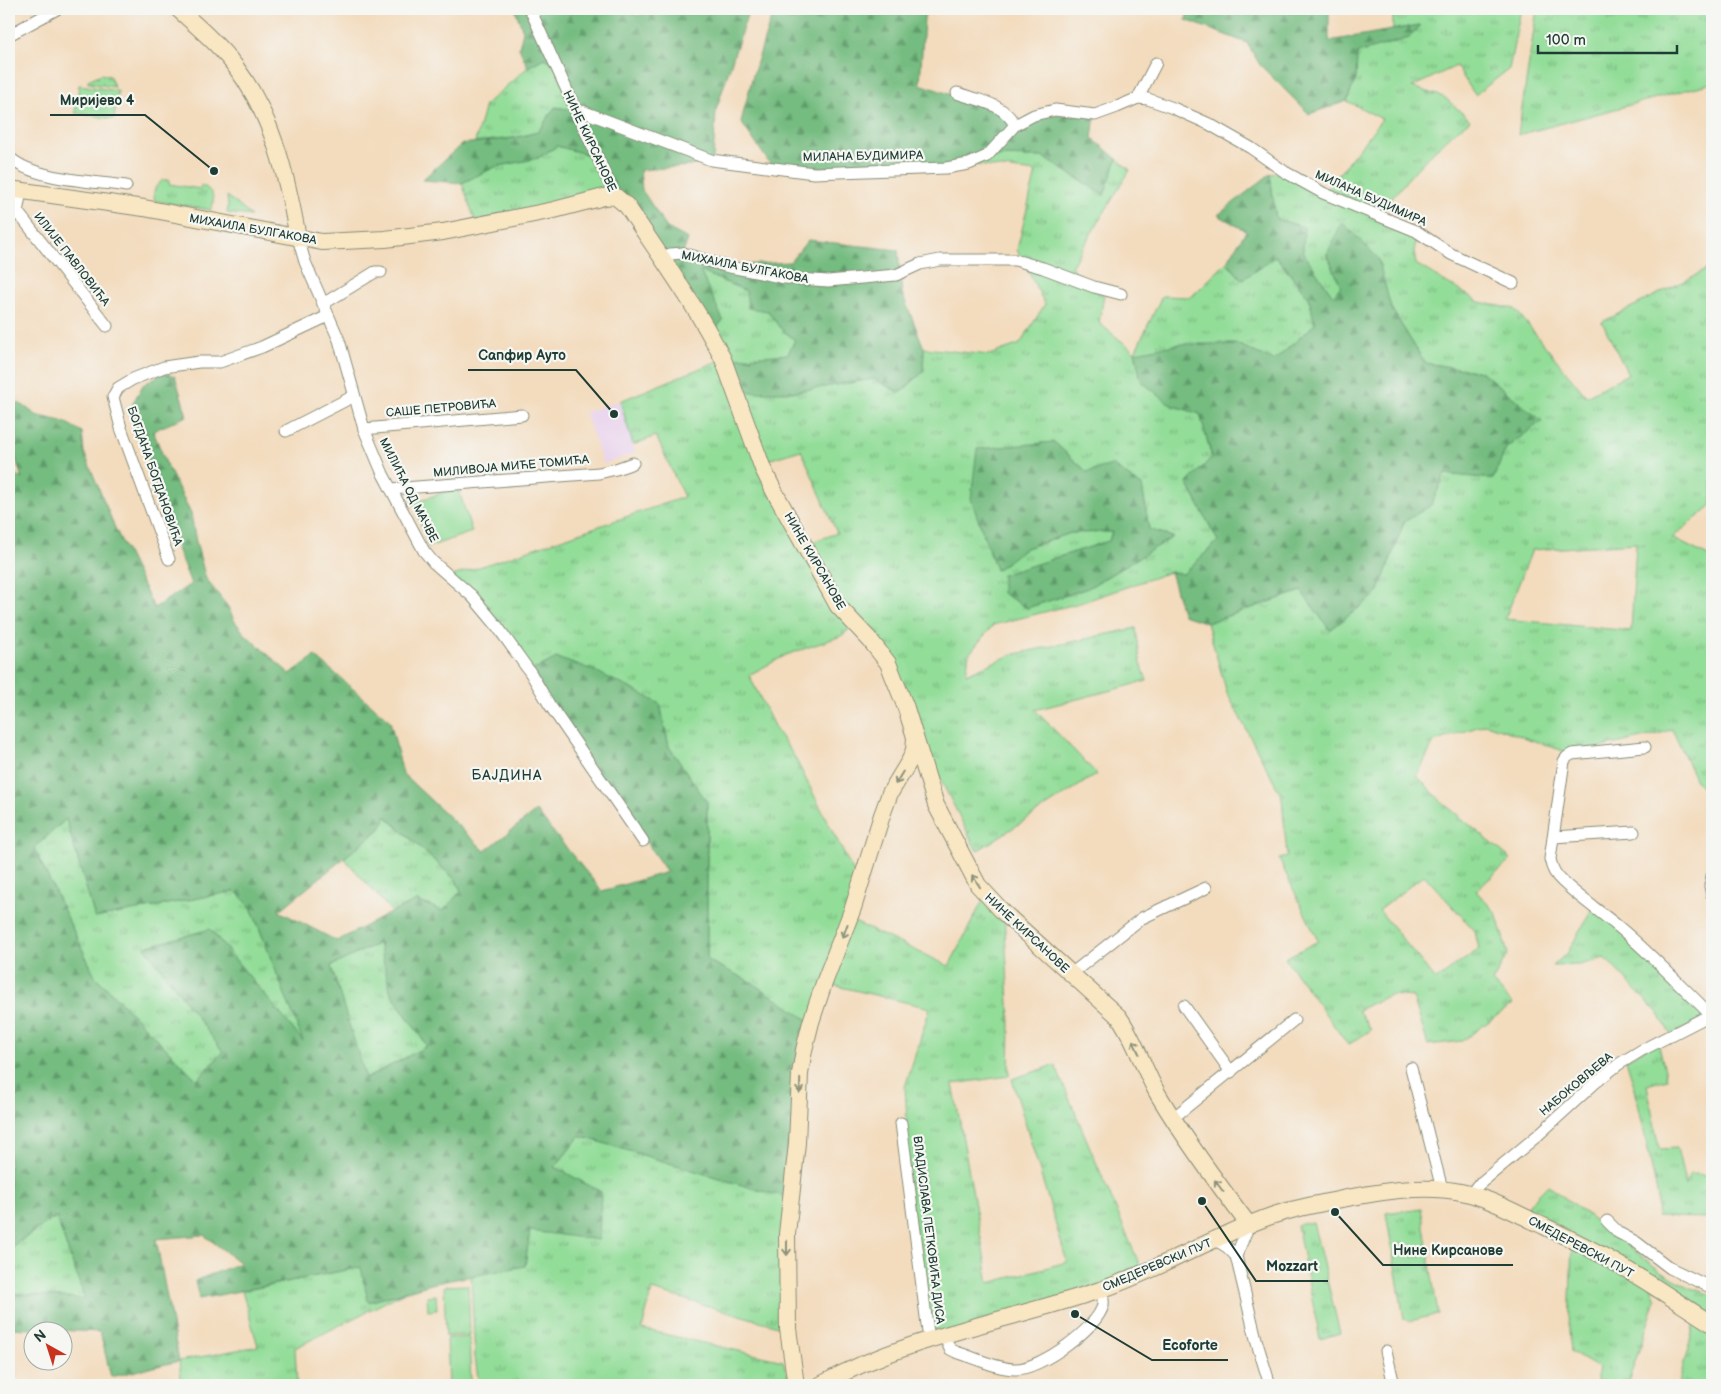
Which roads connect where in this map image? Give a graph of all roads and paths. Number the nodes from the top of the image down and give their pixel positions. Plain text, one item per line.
1 (57, 9) edge
2 (178, 9) edge
3 (530, 9) edge
4 (9, 35) edge
5 (1156, 63) dead end
6 (957, 93) dead end
7 (1138, 98) junction
8 (576, 110) junction
9 (1015, 125) junction
10 (9, 157) edge
11 (126, 186) dead end
12 (15, 190) edge
13 (615, 196) junction
14 (16, 210) junction
15 (9, 222) edge
16 (298, 238) junction
17 (661, 258) junction
18 (381, 272) dead end
19 (1512, 283) dead end
20 (1121, 294) dead end
21 (323, 304) junction
22 (328, 316) junction
23 (107, 326) dead end
24 (354, 396) junction
25 (522, 415) dead end
26 (364, 429) junction
27 (286, 431) dead end
28 (633, 463) dead end
29 (391, 489) junction
30 (169, 559) dead end
31 (915, 733) junction
32 (1645, 747) dead end
33 (1634, 832) dead end
34 (1553, 837) junction
35 (643, 841) dead end
36 (1712, 876) edge
37 (1206, 888) dead end
38 (1712, 895) edge
39 (1071, 974) junction
40 (1184, 1006) dead end
41 (1712, 1015) edge
42 (1294, 1020) dead end
43 (1411, 1068) dead end
44 (1231, 1072) junction
45 (1173, 1118) junction
46 (901, 1123) dead end
47 (1442, 1189) junction
48 (1471, 1194) junction
49 (1607, 1221) dead end
50 (1249, 1225) junction
51 (1216, 1240) junction
52 (1236, 1256) junction
53 (1712, 1288) edge
54 (1101, 1290) junction
55 (1712, 1324) edge
56 (937, 1338) junction
57 (1386, 1352) dead end
58 (796, 1385) edge
59 (820, 1385) edge
60 (1270, 1385) edge
61 (1394, 1385) edge

1 - 4 street
2 - 16 street
3 - 8 street, НИНЕ КИРСАНОВЕ
5 - 7 street
6 - 9 street
7 - 9 street, МИЛАНА БУДИМИРА
7 - 19 street, МИЛАНА БУДИМИРА
8 - 9 street, МИЛАНА БУДИМИРА
8 - 13 street, НИНЕ КИРСАНОВЕ
10 - 11 street
12 - 14 street
12 - 16 street, МИХАИЛА БУЛГАКОВА
13 - 16 street, МИХАИЛА БУЛГАКОВА
13 - 17 street, НИНЕ КИРСАНОВЕ
14 - 15 street
14 - 23 street, ИЛИЈЕ ПАВЛОВИЋА
16 - 21 street, МИЛИЋА ОД МАЧВЕ
17 - 20 street, МИХАИЛА БУЛГАКОВА
17 - 31 street, НИНЕ КИРСАНОВЕ
18 - 21 street
21 - 22 street, МИЛИЋА ОД МАЧВЕ
22 - 24 street, МИЛИЋА ОД МАЧВЕ
22 - 30 street, БОГДАНА БОГДАНОВИЋА
24 - 26 street, МИЛИЋА ОД МАЧВЕ
24 - 27 street
25 - 26 street, САШЕ ПЕТРОВИЋА
26 - 29 street, МИЛИЋА ОД МАЧВЕ
28 - 29 street, МИЛИВОЈА МИЋЕ ТОМИЋА
29 - 35 street, МИЛИЋА ОД МАЧВЕ
39 -> 31 street, НИНЕ КИРСАНОВЕ
31 -> 58 street
32 - 34 street
33 - 34 street
34 - 41 street
36 - 38 street
37 - 39 street
45 -> 39 street, НИНЕ КИРСАНОВЕ
40 - 44 street
41 - 48 street, НАБОКОВЉЕВА
42 - 44 street
43 - 47 street
44 - 45 street
50 -> 45 street, НИНЕ КИРСАНОВЕ
46 - 56 street, ВЛАДИСЛАВА ПЕТКОВИЋА ДИСА
47 - 48 street, СМЕДЕРЕВСКИ ПУТ
47 - 50 street, СМЕДЕРЕВСКИ ПУТ
48 - 55 street, СМЕДЕРЕВСКИ ПУТ
49 - 53 street
50 - 51 street, СМЕДЕРЕВСКИ ПУТ
50 - 52 street
51 - 52 street
51 - 54 street, СМЕДЕРЕВСКИ ПУТ
52 - 60 street
54 - 56 street, СМЕДЕРЕВСКИ ПУТ
54 - 56 street
56 - 59 street, СМЕДЕРЕВСКИ ПУТ
57 - 61 street

